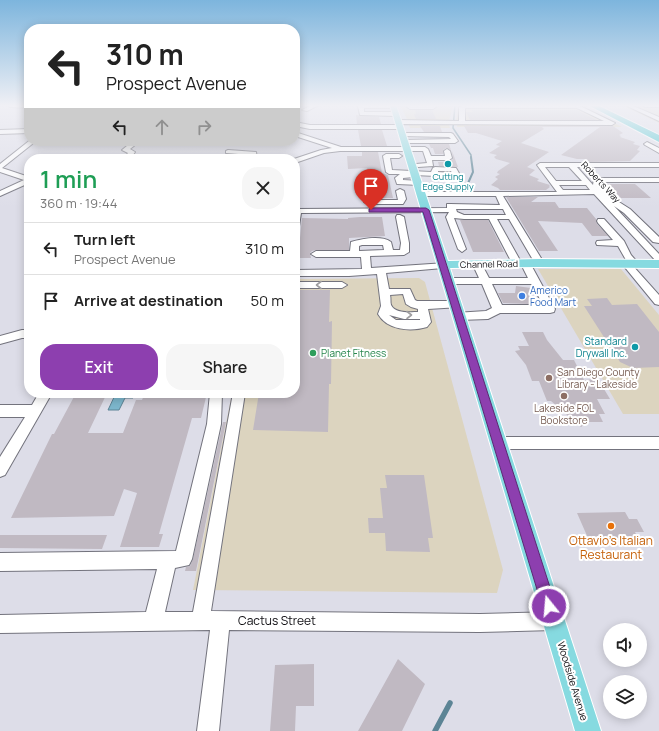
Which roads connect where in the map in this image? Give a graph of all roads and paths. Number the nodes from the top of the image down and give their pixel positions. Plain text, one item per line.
1 (310, 139) edge
2 (397, 139) edge
3 (403, 139) edge
4 (404, 139) edge
5 (404, 139) edge
6 (405, 139) edge
7 (422, 139) edge
8 (454, 139) edge
9 (647, 144) dead end
10 (27, 146) edge
11 (130, 146) edge
12 (340, 149) junction
13 (659, 150) edge
14 (447, 151) dead end
15 (228, 152) dead end
16 (130, 154) edge
17 (254, 154) edge
18 (428, 157) junction
19 (300, 160) edge
20 (571, 165) junction
21 (659, 166) edge
22 (0, 168) edge
23 (434, 173) dead end
24 (546, 173) junction
25 (579, 173) junction
26 (24, 178) edge
27 (644, 180) junction
28 (659, 180) edge
29 (24, 182) edge
30 (554, 183) junction
31 (588, 183) junction
32 (653, 188) dead end
33 (366, 191) dead end
34 (400, 191) dead end
35 (596, 192) junction
36 (0, 194) edge
37 (421, 194) junction
38 (445, 194) junction
39 (498, 194) junction
40 (557, 194) dead end
41 (506, 207) junction
42 (426, 210) junction
43 (452, 210) junction
44 (300, 211) edge
45 (400, 217) dead end
46 (492, 217) junction
47 (512, 217) junction
48 (601, 221) dead end
49 (658, 242) edge
50 (600, 243) dead end
51 (621, 243) junction
52 (462, 250) dead end
53 (390, 253) junction
54 (316, 254) dead end
55 (355, 254) junction
56 (365, 254) junction
57 (536, 258) junction
58 (659, 259) edge
59 (518, 260) junction
60 (477, 263) junction
61 (630, 263) junction
62 (659, 264) edge
63 (381, 271) junction
64 (367, 272) junction
65 (300, 273) edge
66 (446, 273) junction
67 (486, 281) junction
68 (535, 281) junction
69 (300, 285) edge
70 (342, 285) dead end
71 (385, 292) junction
72 (659, 302) edge
73 (498, 309) junction
74 (423, 310) junction
75 (457, 310) junction
76 (24, 334) edge
77 (1, 340) dead end
78 (43, 398) edge
79 (216, 398) edge
80 (238, 398) edge
81 (0, 411) edge
82 (35, 411) junction
83 (498, 442) junction
84 (659, 443) edge
85 (0, 470) edge
86 (168, 560) junction
87 (0, 562) edge
88 (220, 620) junction
89 (201, 621) junction
90 (554, 621) junction
91 (153, 622) junction
92 (0, 624) edge
93 (208, 731) edge
94 (588, 731) edge

1 - 12 street
2 - 12 street
3 - 37 main road, Woodside Avenue
4 - 18 street
5 - 23 street
6 - 18 street
7 - 8 street
9 - 13 street
10 - 22 street
11 - 16 street
12 - 19 street
14 - 18 street
15 - 17 street
20 - 21 street, Roberts Way
20 - 24 street
20 - 25 street, Roberts Way
22 - 26 street
24 - 25 street
24 - 30 street
25 - 31 street, Roberts Way
27 - 28 street
27 - 32 street
27 - 49 street
29 - 36 street
30 - 31 street
30 - 35 street
31 - 35 street, Roberts Way
33 - 34 street
35 - 58 street, Roberts Way
37 - 38 street
37 - 42 main road, Woodside Avenue
38 - 39 street
38 - 43 street
39 - 40 street
39 - 41 street
41 - 43 street
41 - 47 street
42 - 43 street
42 - 44 street
42 - 66 main road, Woodside Avenue
43 - 46 street
43 - 52 street
45 - 53 street
46 - 47 street
46 - 59 street
47 - 57 street
48 - 51 street
50 - 51 street
51 - 61 street
53 - 55 street
53 - 56 street
54 - 55 street
55 - 56 street
56 - 64 street
57 - 59 main road, Channel Road
57 - 59 street
57 - 61 main road, Channel Road
59 - 60 main road, Channel Road
59 - 68 street
60 - 66 main road, Channel Road
60 - 67 street
61 - 62 main road, Channel Road
61 - 72 street
63 - 64 street, Channel Road
63 - 66 street, Channel Road
63 - 71 street
64 - 65 street, Channel Road
66 - 67 street
66 - 75 main road, Woodside Avenue
67 - 68 street
67 - 73 street
68 - 73 street
70 -> 69 street
71 - 74 street
71 -> 74 street
73 - 75 street
74 - 75 street
75 - 83 main road, Woodside Avenue
76 - 77 street
78 - 82 street
79 - 86 street
80 - 89 street
81 - 82 street
82 - 85 street
83 - 84 street
83 - 90 main road, Woodside Avenue
86 - 87 street
86 - 91 street
88 - 89 street, Cactus Street
88 - 90 street, Cactus Street
88 - 93 street
89 - 91 street, Cactus Street
90 - 94 main road, Woodside Avenue
91 - 92 street, Cactus Street

